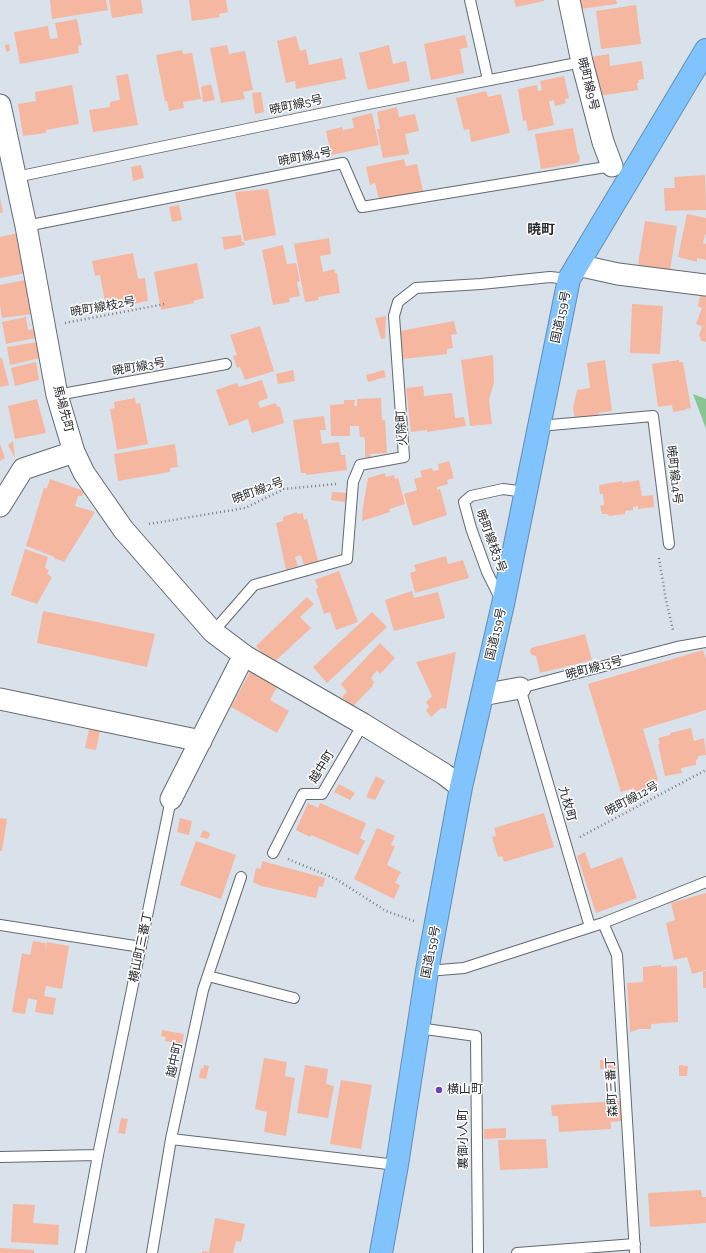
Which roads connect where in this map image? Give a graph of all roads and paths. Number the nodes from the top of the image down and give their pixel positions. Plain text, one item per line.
1 (470, 0) edge
2 (569, 0) edge
3 (706, 50) edge
4 (582, 62) junction
5 (488, 80) junction
6 (0, 105) edge
7 (612, 166) junction
8 (632, 174) junction
9 (16, 177) junction
10 (26, 226) junction
11 (573, 272) junction
12 (706, 285) edge
13 (165, 304) dead end
14 (45, 326) junction
15 (226, 364) dead end
16 (57, 394) junction
17 (539, 426) junction
18 (74, 452) junction
19 (353, 482) junction
20 (526, 492) junction
21 (0, 504) edge
22 (123, 529) junction
23 (669, 544) joint
24 (503, 604) junction
25 (213, 632) junction
26 (706, 642) edge
27 (677, 646) junction
28 (244, 655) junction
29 (520, 688) junction
30 (482, 695) junction
31 (0, 699) edge
32 (363, 724) junction
33 (201, 741) junction
34 (706, 770) edge
35 (461, 787) junction
36 (172, 799) joint
37 (566, 844) junction
38 (273, 852) joint
39 (242, 877) dead end
40 (706, 882) edge
41 (603, 923) junction
42 (0, 925) edge
43 (590, 927) junction
44 (436, 928) junction
45 (141, 947) junction
46 (427, 971) junction
47 (208, 976) junction
48 (294, 998) dead end
49 (418, 1028) junction
50 (171, 1140) junction
51 (98, 1155) junction
52 (0, 1157) edge
53 (397, 1165) junction
54 (635, 1248) edge
55 (80, 1253) edge
56 (152, 1253) edge
57 (381, 1253) edge
58 (478, 1253) edge
59 (517, 1253) edge

1 - 5 lane
2 - 4 street, 暁町線9号
3 - 8 highway, 国道159号
4 - 5 lane, 暁町線5号
4 - 7 street, 暁町線9号
5 - 9 lane, 暁町線5号
6 - 9 street, 馬場先町
7 - 8 lane
7 - 10 lane, 暁町線4号
8 - 11 highway, 国道159号
9 - 10 street, 馬場先町
10 - 14 street, 馬場先町
11 - 12 street, 火除町
11 - 17 highway, 国道159号
11 - 19 lane, 火除町
13 - 14 path, 暁町線枝2号
14 - 16 street, 馬場先町
15 - 16 lane, 暁町線3号
16 - 18 street, 馬場先町
17 - 20 highway, 国道159号
17 - 23 lane, 暁町線14号
18 - 21 street
18 - 22 street, 馬場先町
19 - 22 path, 暁町線2号
19 - 25 lane, 火除町
20 - 24 highway, 国道159号
20 - 24 lane, 暁町線枝3号
22 - 25 street, 馬場先町
23 - 27 path
24 - 30 highway, 国道159号
25 - 28 street, 馬場先町
26 - 27 lane, 暁町線13号
27 - 29 lane, 暁町線13号
28 - 32 street, 馬場先町
28 - 33 street, 横山町三番丁
29 - 30 street, 暁町線13号
29 - 37 lane, 九枚町
30 - 35 highway, 国道159号
31 - 33 street
32 - 35 street, 馬場先町
32 - 38 lane, 越中町
33 - 36 street, 横山町三番丁
34 - 37 path, 暁町線12号
35 - 44 highway, 国道159号
36 - 45 lane, 横山町三番丁
37 - 43 lane, 九枚町
38 - 44 path
39 - 47 lane, 越中町
40 - 41 lane
41 - 43 lane
41 - 54 lane, 森町三番丁
42 - 45 lane
43 - 46 lane
44 - 46 highway, 国道159号
45 - 51 lane, 横山町三番丁
46 - 49 highway, 国道159号
47 - 48 lane
47 - 50 lane, 越中町
49 - 53 highway, 国道159号
49 - 58 lane, 裏御小人町
50 - 53 lane
50 - 56 lane, 越中町
51 - 52 lane
51 - 55 lane, 横山町三番丁
53 - 57 highway, 国道159号
54 - 59 lane

